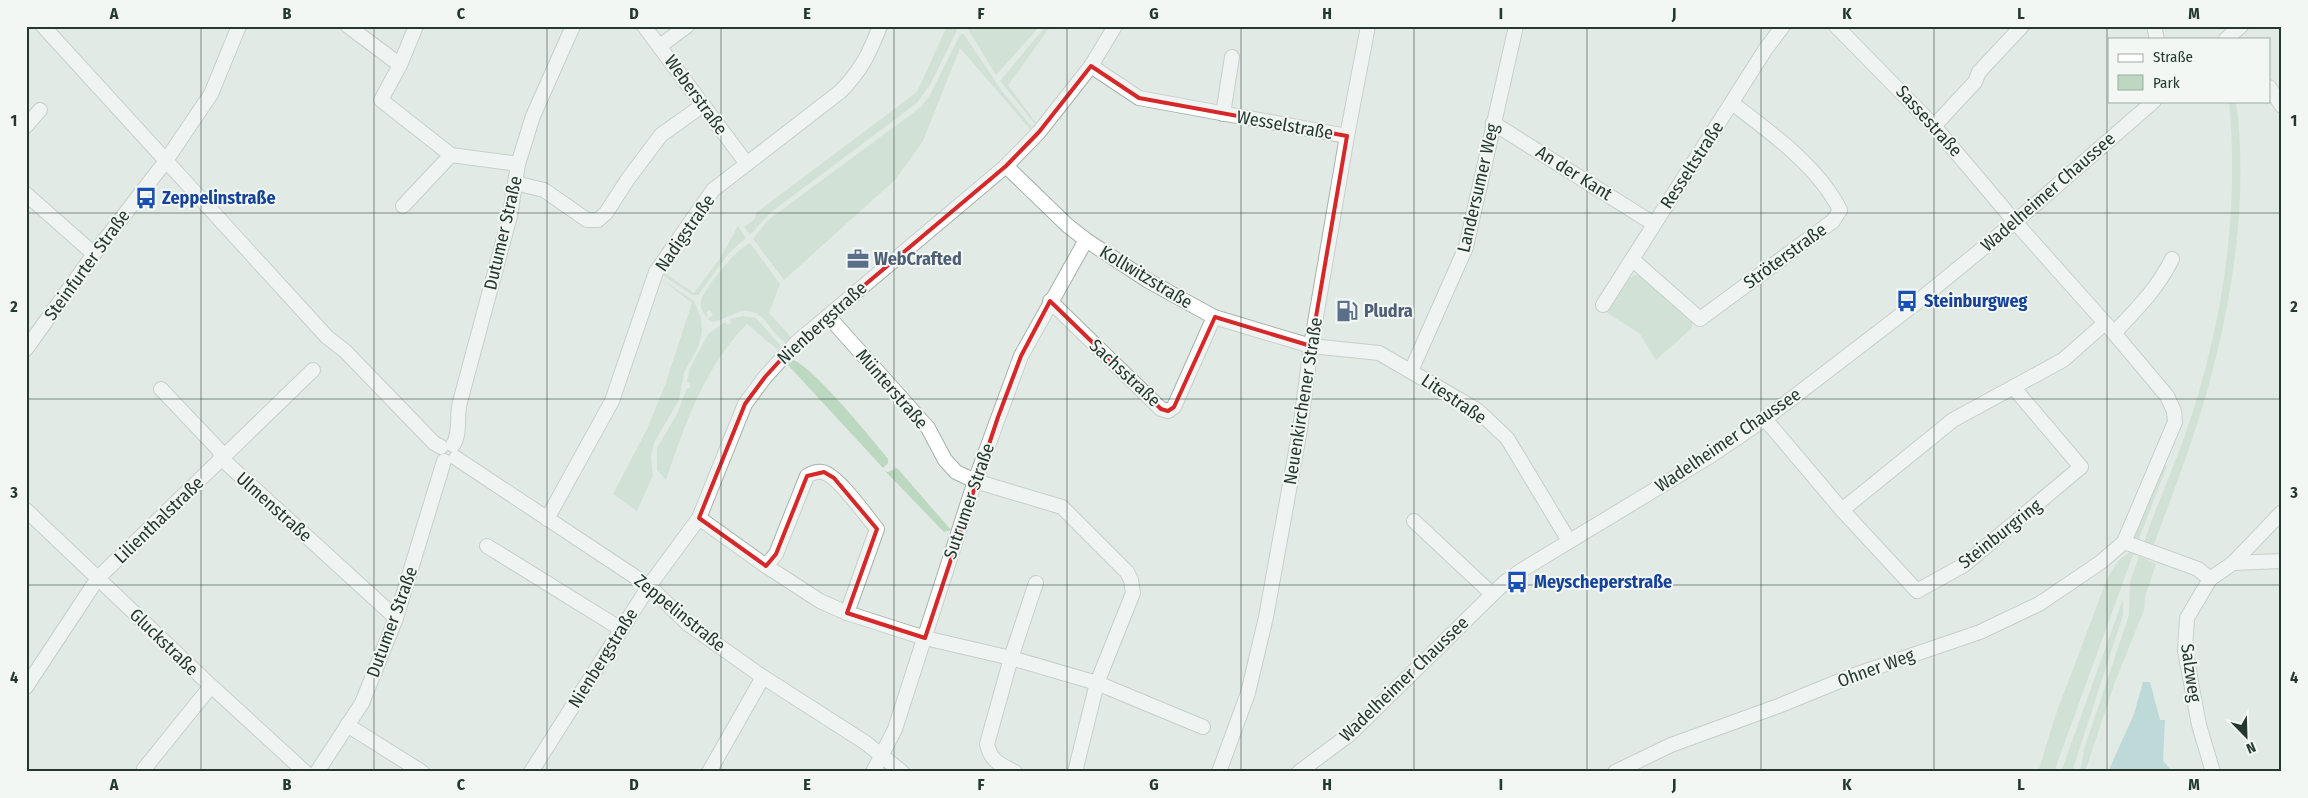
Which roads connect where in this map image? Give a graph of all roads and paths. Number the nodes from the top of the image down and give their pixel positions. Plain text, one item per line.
1 (42, 26) edge
2 (239, 26) edge
3 (348, 26) edge
4 (416, 26) edge
5 (573, 26) edge
6 (644, 26) edge
7 (687, 26) edge
8 (880, 26) edge
9 (1115, 26) edge
10 (1368, 26) edge
11 (1516, 26) edge
12 (1783, 26) edge
13 (1836, 26) edge
14 (2022, 26) edge
15 (660, 46) junction
16 (1232, 57) dead end
17 (400, 66) junction
18 (1091, 66) junction
19 (2270, 88) edge
20 (2153, 102) edge
21 (1732, 103) junction
22 (703, 105) junction
23 (2282, 106) edge
24 (40, 110) dead end
25 (1223, 114) junction
26 (1493, 122) junction
27 (26, 126) edge
28 (1934, 126) junction
29 (1347, 136) junction
30 (451, 155) junction
31 (165, 162) junction
32 (518, 164) junction
33 (747, 164) junction
34 (1006, 166) junction
35 (515, 183) junction
36 (26, 194) edge
37 (403, 206) dead end
38 (2015, 222) junction
39 (1654, 224) junction
40 (1086, 240) junction
41 (94, 254) junction
42 (1633, 260) junction
43 (2172, 260) dead end
44 (1050, 301) junction
45 (1603, 305) dead end
46 (828, 316) junction
47 (1214, 317) junction
48 (2110, 328) junction
49 (1311, 346) junction
50 (26, 349) edge
51 (313, 370) dead end
52 (1411, 371) junction
53 (2013, 387) junction
54 (161, 389) dead end
55 (1765, 418) junction
56 (449, 453) junction
57 (222, 459) junction
58 (975, 481) junction
59 (26, 510) edge
60 (1842, 510) junction
61 (2282, 512) edge
62 (699, 518) junction
63 (547, 519) junction
64 (1414, 521) dead end
65 (1569, 541) junction
66 (2124, 542) junction
67 (487, 546) dead end
68 (2282, 561) edge
69 (2233, 564) junction
70 (766, 566) junction
71 (98, 578) junction
72 (2210, 579) junction
73 (1036, 584) dead end
74 (649, 586) junction
75 (1492, 594) junction
76 (847, 613) junction
77 (396, 618) junction
78 (621, 629) junction
79 (925, 638) junction
80 (1012, 658) junction
81 (763, 677) junction
82 (1097, 683) junction
83 (212, 686) junction
84 (26, 687) edge
85 (347, 725) junction
86 (1203, 727) dead end
87 (882, 756) junction
88 (144, 769) dead end
89 (305, 772) edge
90 (317, 772) edge
91 (422, 772) edge
92 (531, 772) edge
93 (709, 772) edge
94 (873, 772) edge
95 (902, 772) edge
96 (1015, 772) edge
97 (1075, 772) edge
98 (1219, 772) edge
99 (1300, 772) edge
100 (1615, 772) edge
101 (2213, 772) edge

1 - 31 street, Zeppelinstraße
2 - 31 street, Steinfurter Straße
3 - 17 street
4 - 17 street
5 - 32 street, Dutumer Straße
6 - 15 street, Weberstraße
7 - 15 street
8 - 33 street, Nadigstraße
9 - 18 street, Nienbergstraße
10 - 29 street, Neuenkirchener Straße
11 - 26 street, Landersumer Weg
12 - 21 street, Resseltstraße
13 - 28 street, Sassestraße
14 - 28 street
15 - 22 street, Weberstraße
16 - 25 street, Wesselstraße
17 - 30 street
18 - 25 street, Wesselstraße
18 - 34 street, Nienbergstraße
19 - 23 street
20 - 38 street, Wadelheimer Chaussee
21 - 39 street, Resseltstraße
21 - 42 street, Ströterstraße
22 - 33 street, Weberstraße
22 - 35 street
24 - 27 street
25 - 29 street, Wesselstraße
26 - 39 street, An der Kant
26 - 52 street, Landersumer Weg
28 - 38 street, Sassestraße
29 - 49 street, Neuenkirchener Straße
30 - 32 street
30 - 37 street
31 - 41 street, Steinfurter Straße
31 - 56 street, Zeppelinstraße
32 - 35 street, Dutumer Straße
33 - 63 street, Nadigstraße
34 - 40 street, Kollwitzstraße
34 - 46 street, Nienbergstraße
35 - 56 street, Dutumer Straße
36 - 41 street
38 - 48 street
38 - 55 street, Wadelheimer Chaussee
39 - 42 street, Resseltstraße
40 - 44 street, Sutrumer Straße
40 - 47 street, Kollwitzstraße
41 - 50 street, Steinfurter Straße
42 - 45 street, Resseltstraße
43 - 48 street
44 - 47 street, Sachsstraße
44 - 58 street, Sutrumer Straße
46 - 58 street, Münterstraße
46 - 62 street, Nienbergstraße
47 - 49 street, Kollwitzstraße
48 - 53 street
48 - 66 street
49 - 52 street, Litestraße
49 - 98 street, Neuenkirchener Straße
51 - 57 street, Lilienthalstraße
52 - 65 street, Litestraße
53 - 60 street
53 - 60 street, Steinburgring
54 - 57 street, Ulmenstraße
55 - 60 street, Steinburgring
55 - 65 street, Wadelheimer Chaussee
56 - 63 street, Zeppelinstraße
56 - 77 street, Dutumer Straße
57 - 71 street, Lilienthalstraße
57 - 77 street, Ulmenstraße
58 - 79 street, Sutrumer Straße
58 - 82 street, Münterstraße
59 - 71 street, Gluckstraße
61 - 69 street
62 - 70 street
62 - 74 street, Nienbergstraße
63 - 74 street, Zeppelinstraße
64 - 75 street
65 - 75 street, Wadelheimer Chaussee
66 - 72 street
66 - 100 street, Ohner Weg
67 - 78 street
68 - 69 street
69 - 72 street
70 - 76 street
70 - 76 street
71 - 83 street, Gluckstraße
71 - 84 street, Lilienthalstraße
72 - 101 street, Salzweg
73 - 80 street
74 - 78 street, Nienbergstraße
74 - 81 street, Zeppelinstraße
75 - 99 street, Wadelheimer Chaussee
76 - 79 street
77 - 85 street, Dutumer Straße
78 - 92 street, Nienbergstraße
79 - 80 street
79 - 87 street, Sutrumer Straße
80 - 82 street
80 - 96 street
81 - 87 street, Zeppelinstraße
81 - 93 street
82 - 86 street
82 - 97 street, Münterstraße
83 - 88 street
83 - 89 street, Gluckstraße
85 - 90 street, Dutumer Straße
85 - 91 street
87 - 94 street, Sutrumer Straße
87 - 95 street, Zeppelinstraße

